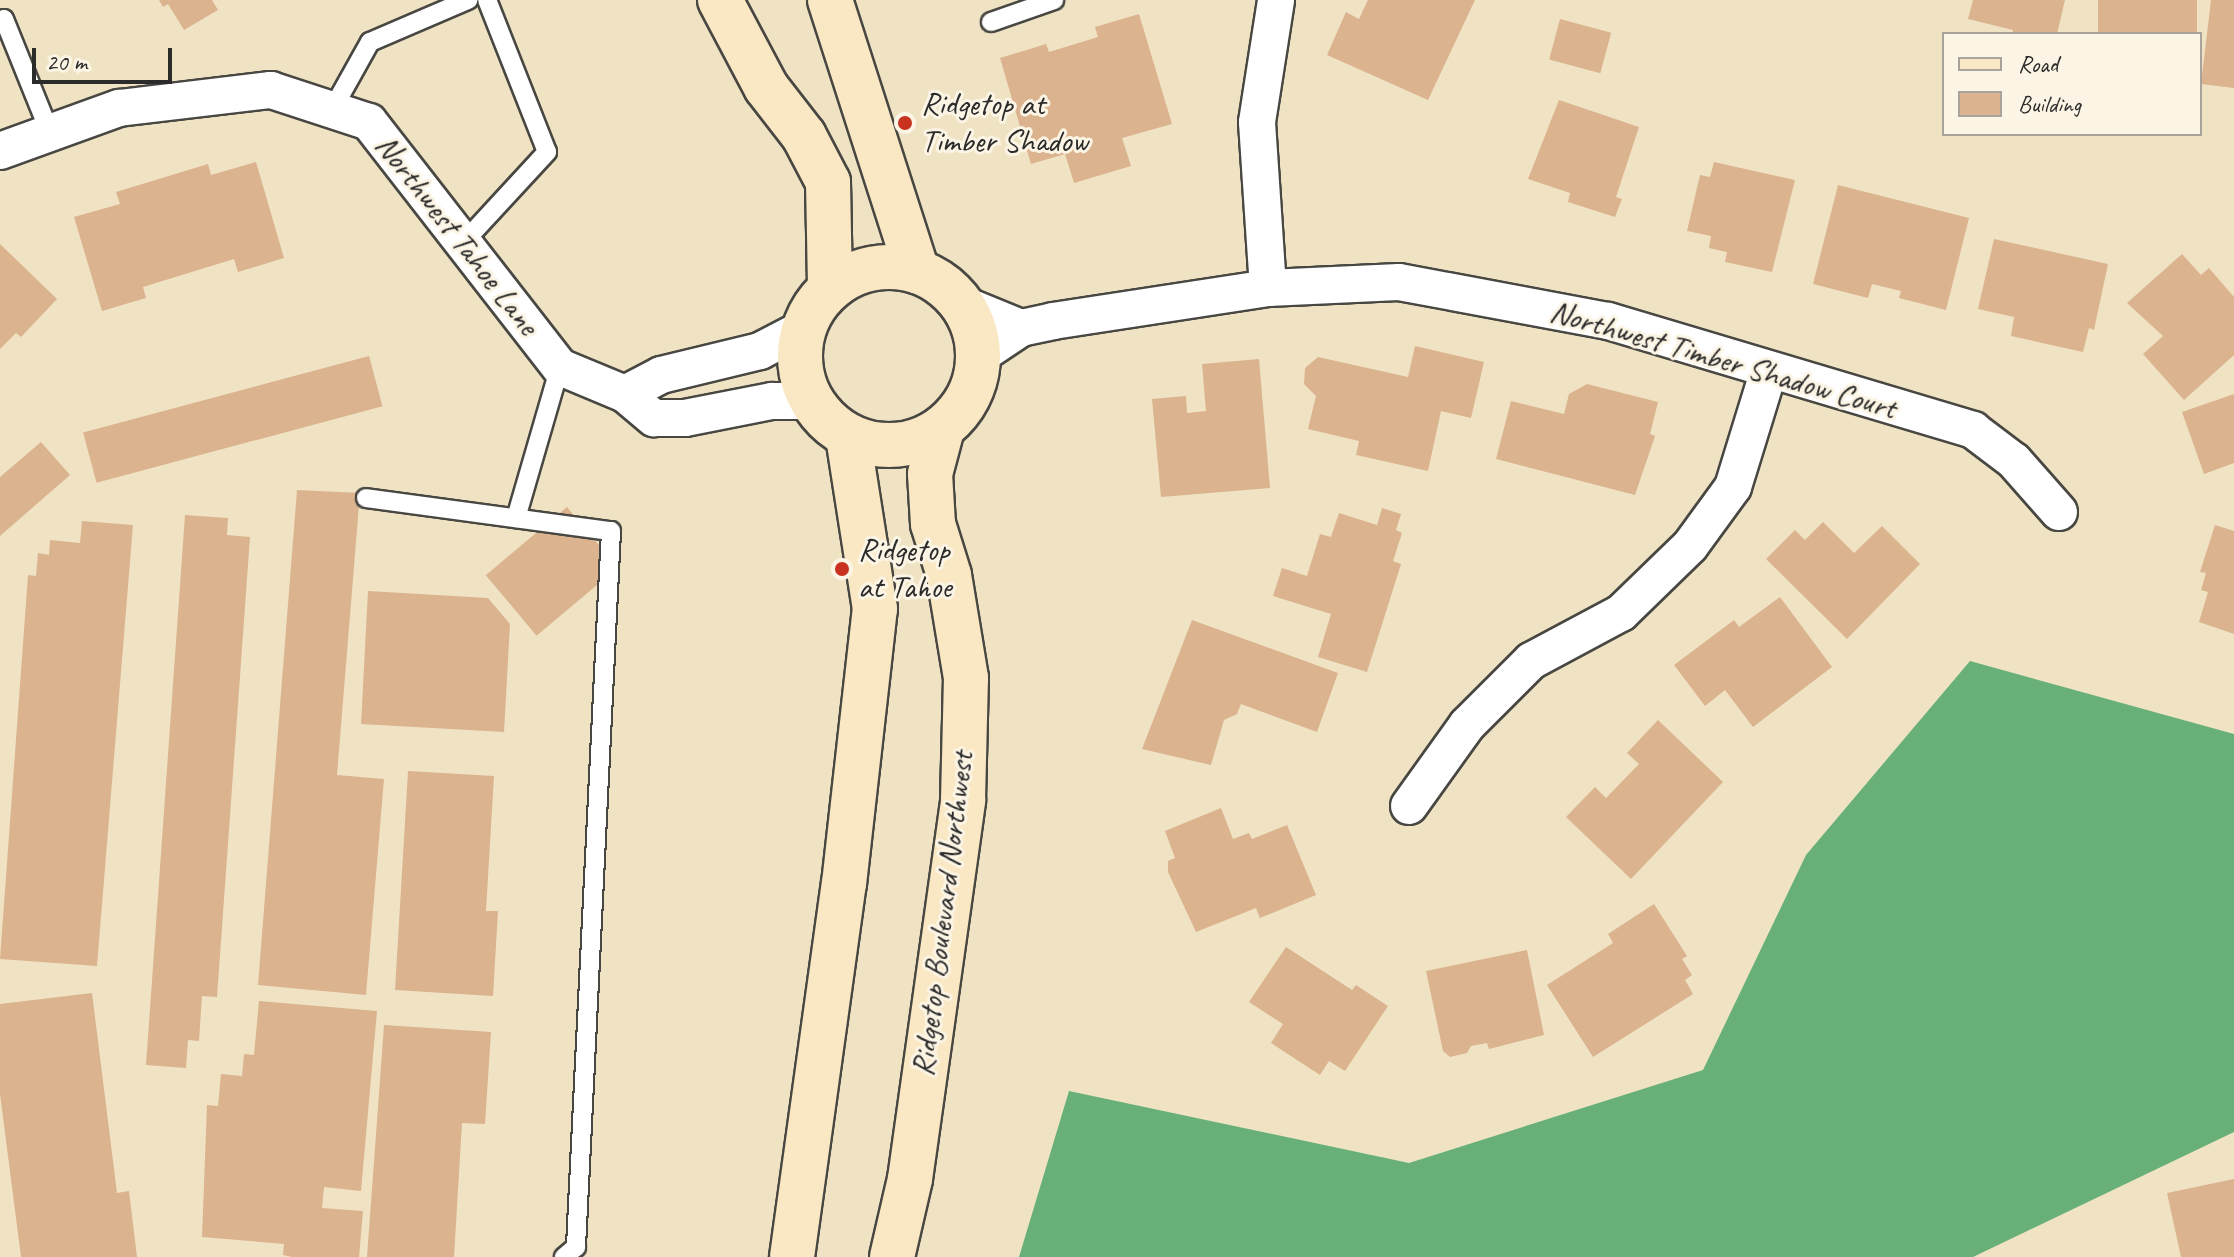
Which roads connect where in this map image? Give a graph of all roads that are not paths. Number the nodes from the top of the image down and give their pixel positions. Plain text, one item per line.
1 (468, 0) edge
2 (487, 0) edge
3 (720, 0) edge
4 (830, 0) edge
5 (1054, 0) edge
6 (1276, 0) edge
7 (0, 21) edge
8 (991, 22) dead end
9 (332, 110) junction
10 (50, 133) junction
11 (0, 151) edge
12 (463, 243) junction
13 (917, 271) junction
14 (830, 288) junction
15 (1268, 288) junction
16 (962, 304) junction
17 (804, 328) junction
18 (1021, 328) junction
19 (979, 356) junction
20 (560, 367) junction
21 (1769, 370) junction
22 (625, 394) junction
23 (811, 401) junction
24 (942, 429) junction
25 (848, 436) junction
26 (366, 498) dead end
27 (2059, 512) dead end
28 (516, 518) junction
29 (1409, 806) dead end
30 (564, 1257) edge
31 (792, 1257) edge
32 (892, 1257) edge

1 - 9 lane
2 - 12 lane
3 - 14 main road
4 - 13 main road
5 - 8 lane
6 - 15 street
7 - 10 lane
9 - 10 street, Northwest Tahoe Lane
9 - 12 street, Northwest Tahoe Lane
10 - 11 street, Northwest Tahoe Lane
12 - 20 street, Northwest Tahoe Lane
13 - 14 main road
13 - 16 main road
14 - 17 main road
15 - 18 street, Northwest Timber Shadow Court
15 - 21 street, Northwest Timber Shadow Court
16 - 18 street
16 - 19 main road
17 - 22 street
17 - 23 main road
18 - 19 street, Northwest Timber Shadow Court
19 - 24 main road
20 - 22 street, Northwest Tahoe Lane
20 - 28 lane
21 - 27 street, Northwest Timber Shadow Court
21 - 29 street
22 - 23 street, Northwest Tahoe Lane
23 - 25 main road
24 - 25 main road
24 - 32 main road, Ridgetop Boulevard Northwest
25 - 31 main road
26 - 28 lane
28 - 30 lane

